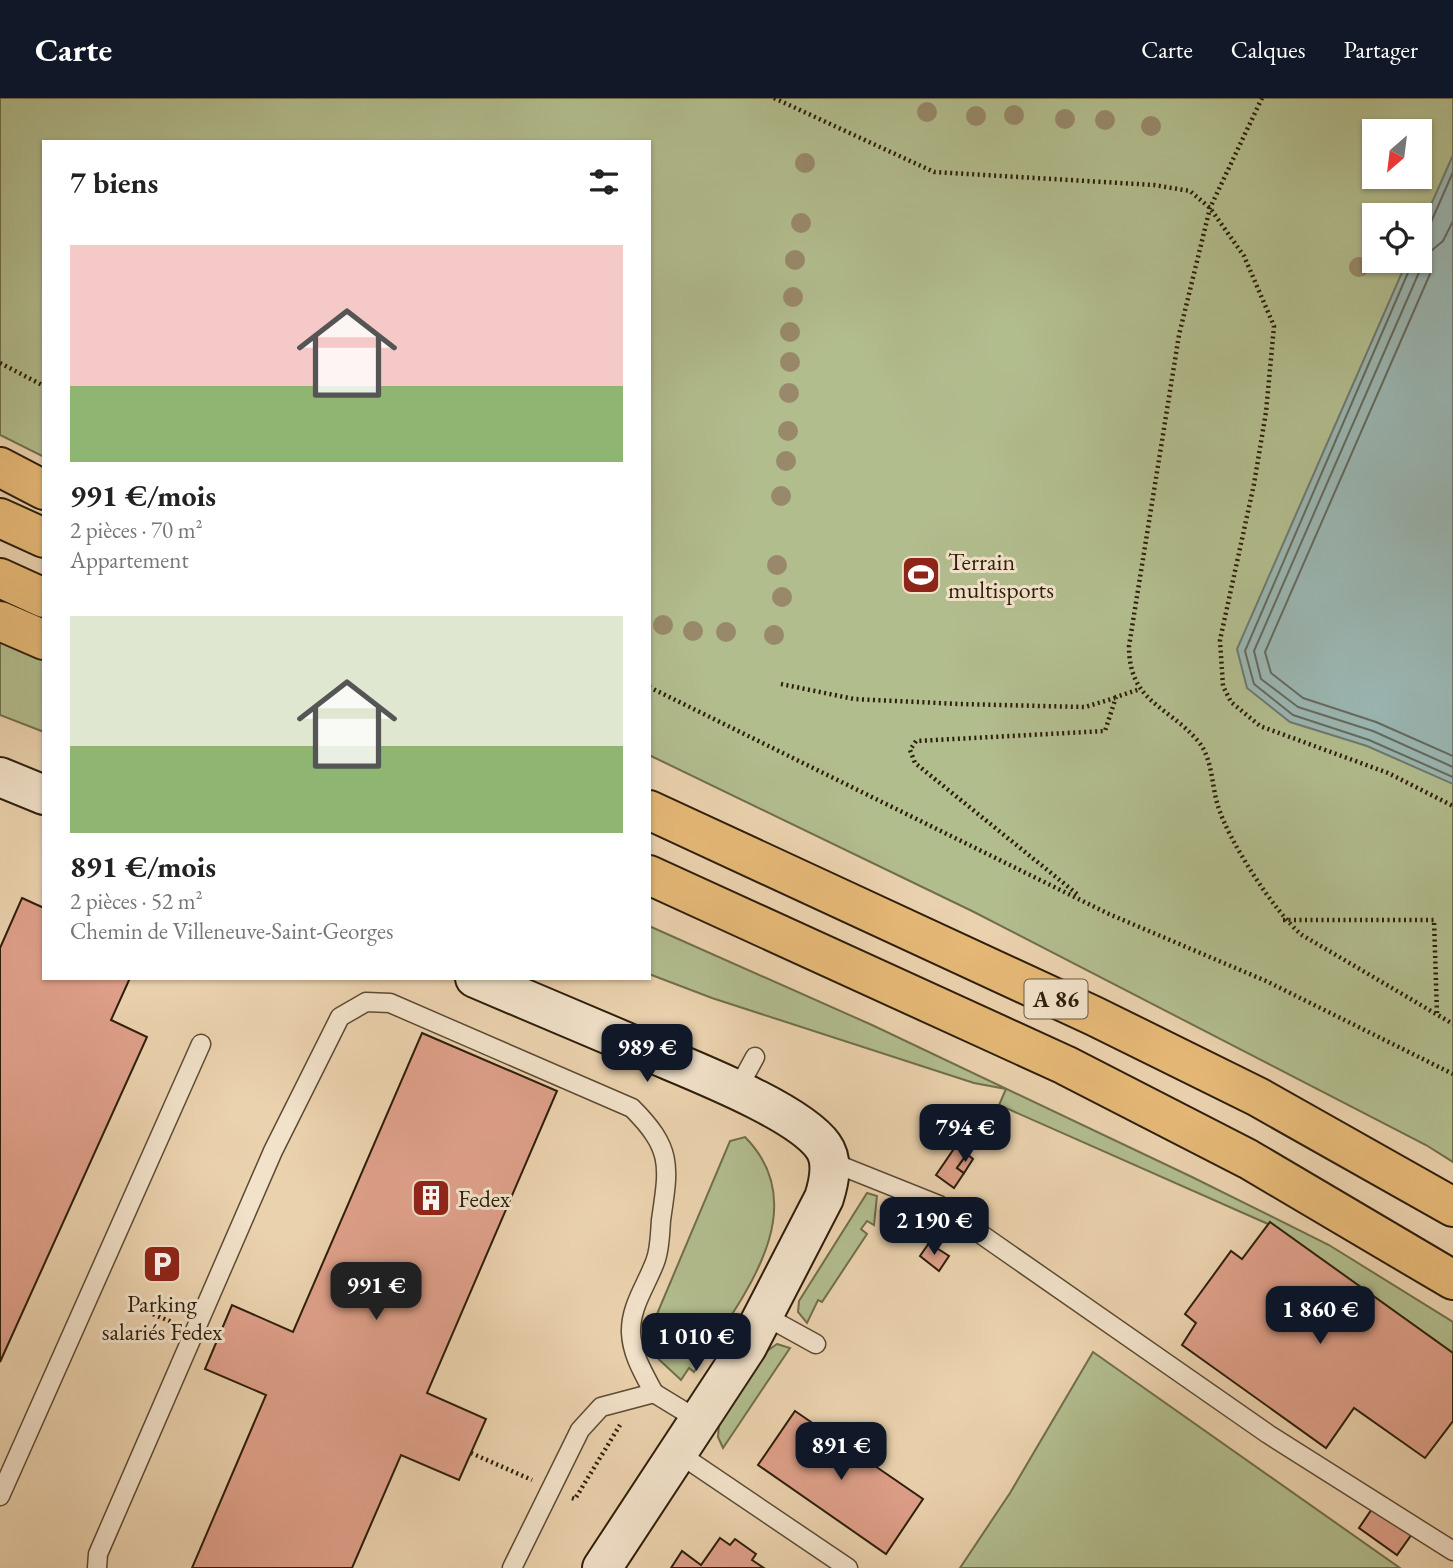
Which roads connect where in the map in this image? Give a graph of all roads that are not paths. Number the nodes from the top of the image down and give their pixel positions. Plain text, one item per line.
1 (0, 467) edge
2 (42, 489) edge
3 (0, 518) edge
4 (42, 537) edge
5 (0, 578) edge
6 (42, 597) edge
7 (0, 621) edge
8 (42, 639) edge
9 (0, 777) edge
10 (42, 794) edge
11 (651, 811) edge
12 (651, 876) edge
13 (480, 980) edge
14 (201, 1044) dead end
15 (755, 1057) dead end
16 (737, 1090) junction
17 (827, 1179) junction
18 (1453, 1206) edge
19 (1453, 1280) edge
20 (765, 1316) junction
21 (816, 1344) dead end
22 (654, 1393) junction
23 (700, 1421) junction
24 (678, 1453) junction
25 (0, 1496) edge
26 (1453, 1551) edge
27 (97, 1568) edge
28 (512, 1568) edge
29 (602, 1568) edge
30 (848, 1568) edge

1 - 2 highway
3 - 4 highway
5 - 6 highway
7 - 8 highway
9 - 10 street
11 - 18 highway, A 86
12 - 19 highway, A 86
13 - 16 street
14 - 25 lane
15 - 16 lane
16 - 17 street
17 - 20 street
17 - 26 lane
20 - 21 lane
20 - 23 street
22 - 23 lane
22 - 27 lane
22 - 28 lane
23 - 24 street
24 - 29 street
24 - 30 lane

